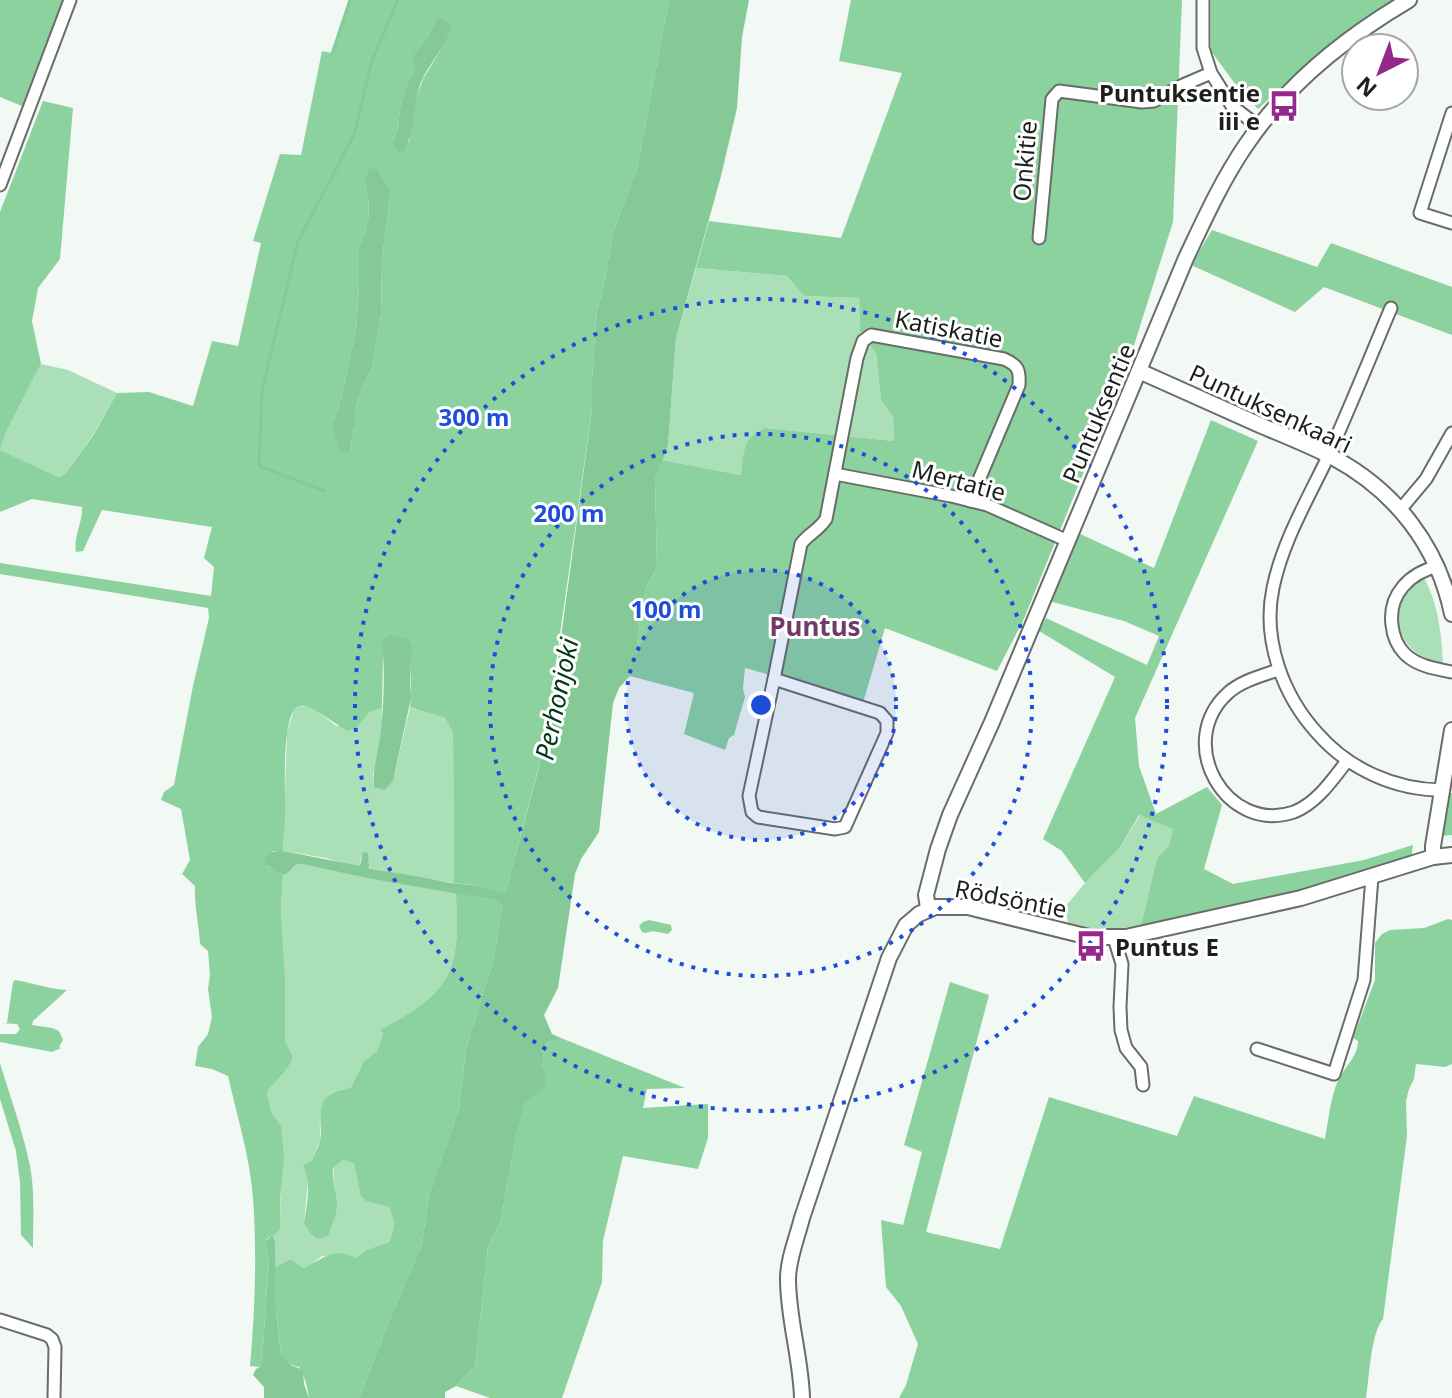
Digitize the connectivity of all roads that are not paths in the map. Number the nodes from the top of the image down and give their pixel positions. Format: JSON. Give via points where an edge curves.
{"nodes":[{"id":1,"x":70,"y":0,"type":"edge"},
{"id":2,"x":1203,"y":0,"type":"edge"},
{"id":3,"x":1409,"y":0,"type":"edge"},
{"id":4,"x":1211,"y":73,"type":"junction"},
{"id":5,"x":1452,"y":113,"type":"edge"},
{"id":6,"x":1259,"y":127,"type":"junction"},
{"id":7,"x":0,"y":185,"type":"edge"},
{"id":8,"x":1452,"y":223,"type":"edge"},
{"id":9,"x":1039,"y":238,"type":"dead end"},
{"id":10,"x":1391,"y":308,"type":"dead end"},
{"id":11,"x":1139,"y":371,"type":"junction"},
{"id":12,"x":1452,"y":433,"type":"edge"},
{"id":13,"x":1328,"y":455,"type":"junction"},
{"id":14,"x":835,"y":474,"type":"junction"},
{"id":15,"x":970,"y":501,"type":"junction"},
{"id":16,"x":1400,"y":510,"type":"junction"},
{"id":17,"x":1068,"y":541,"type":"junction"},
{"id":18,"x":1445,"y":564,"type":"edge"},
{"id":19,"x":1452,"y":614,"type":"edge"},
{"id":20,"x":1278,"y":670,"type":"junction"},
{"id":21,"x":1452,"y":672,"type":"edge"},
{"id":22,"x":774,"y":679,"type":"junction"},
{"id":23,"x":1452,"y":732,"type":"edge"},
{"id":24,"x":1347,"y":761,"type":"junction"},
{"id":25,"x":1442,"y":790,"type":"junction"},
{"id":26,"x":1452,"y":855,"type":"edge"},
{"id":27,"x":1433,"y":857,"type":"junction"},
{"id":28,"x":1372,"y":877,"type":"junction"},
{"id":29,"x":928,"y":908,"type":"junction"},
{"id":30,"x":1114,"y":938,"type":"junction"},
{"id":31,"x":1257,"y":1049,"type":"dead end"},
{"id":32,"x":1143,"y":1085,"type":"dead end"},
{"id":33,"x":0,"y":1320,"type":"edge"},
{"id":34,"x":54,"y":1398,"type":"edge"},
{"id":35,"x":802,"y":1398,"type":"edge"}],
"edges":[{"from":1,"to":7,"type":"street"},
{"from":2,"to":4,"type":"street","via":[[1203,48]]},
{"from":3,"to":6,"type":"street","name":"Puntuksentie","via":[[1352,36]]},
{"from":4,"to":6,"type":"street","via":[[1232,106]]},
{"from":4,"to":9,"type":"street","name":"Onkitie","via":[[1154,101],[1059,91],[1052,99]]},
{"from":5,"to":8,"type":"street","via":[[1420,213]]},
{"from":6,"to":11,"type":"street","name":"Puntuksentie","via":[[1215,197]]},
{"from":10,"to":13,"type":"street"},
{"from":11,"to":13,"type":"street","name":"Puntuksenkaari"},
{"from":11,"to":17,"type":"street","name":"Puntuksentie"},
{"from":12,"to":16,"type":"street","via":[[1426,479]]},
{"from":13,"to":16,"type":"street","name":"Puntuksenkaari","via":[[1365,478]]},
{"from":13,"to":20,"type":"street","via":[[1272,590]]},
{"from":14,"to":15,"type":"street","name":"Mertatie"},
{"from":14,"to":15,"type":"street","name":"Katiskatie","via":[[857,358],[871,335],[1004,359],[1016,364],[1019,385]]},
{"from":14,"to":22,"type":"street","via":[[826,519],[801,544]]},
{"from":15,"to":17,"type":"street","name":"Mertatie"},
{"from":16,"to":18,"type":"street","name":"Puntuksenkaari"},
{"from":17,"to":29,"type":"street","name":"Puntuksentie","via":[[950,815],[926,895]]},
{"from":18,"to":19,"type":"street","name":"Puntuksenkaari"},
{"from":18,"to":21,"type":"street","via":[[1416,574],[1391,611],[1394,635],[1405,654]]},
{"from":20,"to":24,"type":"street","via":[[1308,723]]},
{"from":20,"to":24,"type":"street","via":[[1231,690],[1209,721],[1204,750],[1215,781],[1242,807],[1283,814],[1318,795]]},
{"from":22,"to":22,"type":"street","via":[[749,796],[752,812],[845,827],[887,733],[887,721],[880,713]]},
{"from":23,"to":25,"type":"street"},
{"from":24,"to":25,"type":"street","via":[[1382,779]]},
{"from":25,"to":27,"type":"street"},
{"from":26,"to":27,"type":"street","name":"Rödsöntie"},
{"from":27,"to":28,"type":"street","name":"Rödsöntie"},
{"from":28,"to":30,"type":"street","name":"Rödsöntie","via":[[1301,898]]},
{"from":28,"to":31,"type":"street","via":[[1364,980],[1334,1074]]},
{"from":29,"to":30,"type":"street","name":"Rödsöntie","via":[[968,907],[1089,937]]},
{"from":29,"to":35,"type":"street","name":"Rödsöntie","via":[[906,925],[889,958],[791,1260],[789,1297]]},
{"from":30,"to":32,"type":"street","via":[[1122,964],[1121,1030],[1126,1048],[1141,1067]]},
{"from":33,"to":34,"type":"street","via":[[52,1339]]}]}
